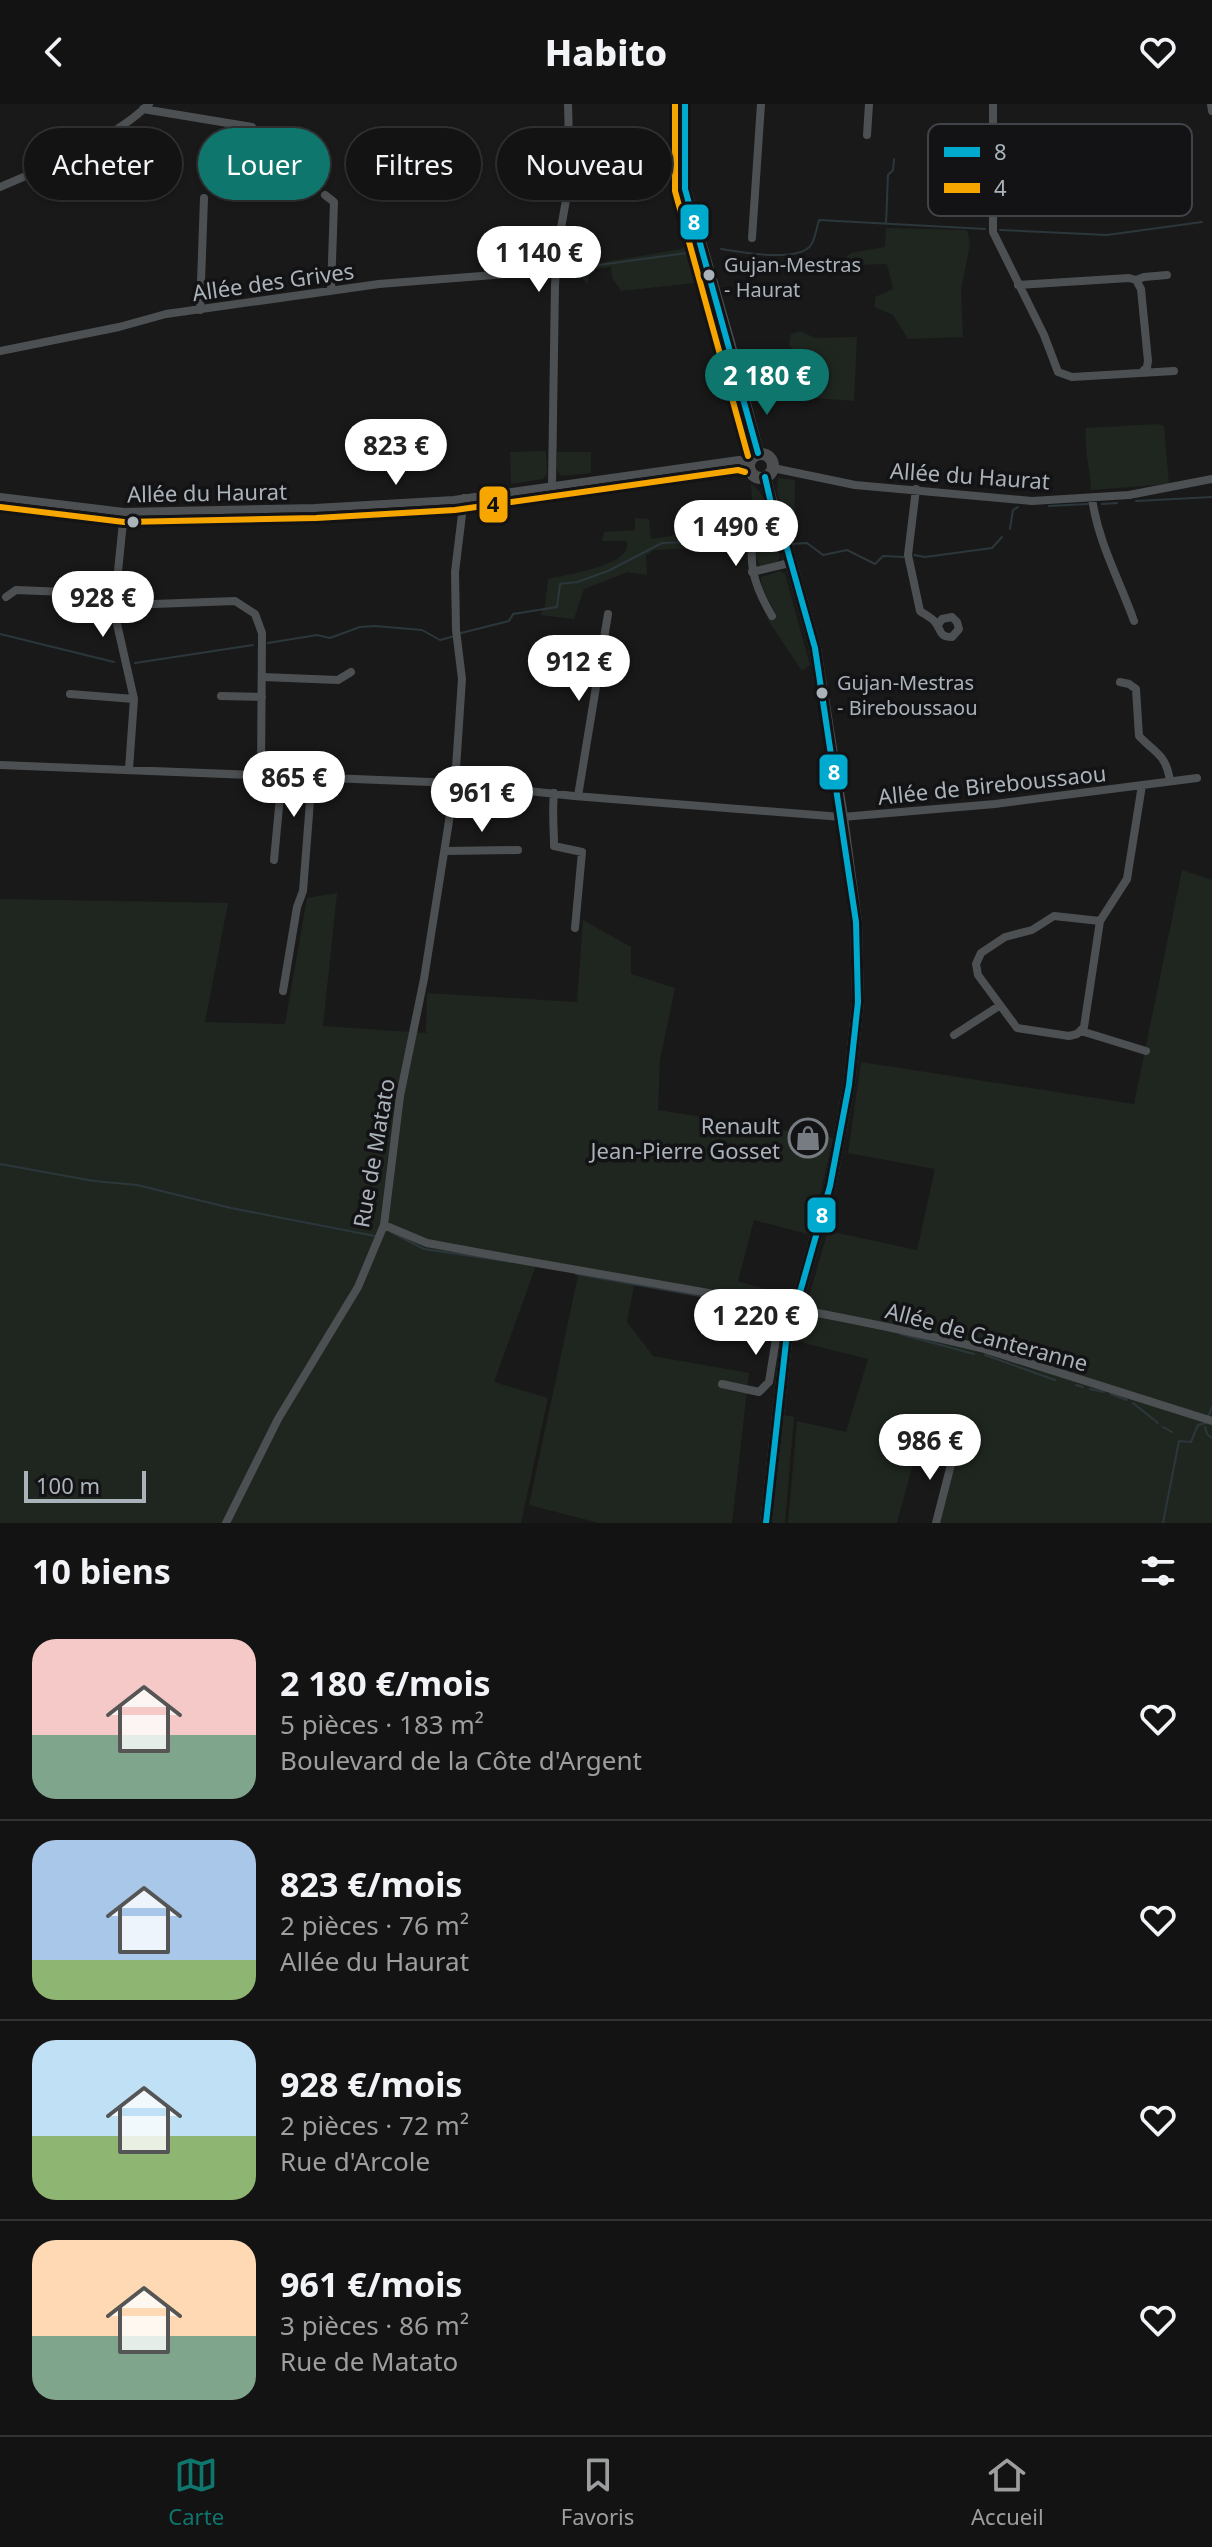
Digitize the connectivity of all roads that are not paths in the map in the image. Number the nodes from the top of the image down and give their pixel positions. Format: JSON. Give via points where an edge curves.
{"nodes":[{"id":1,"x":568,"y":104,"type":"edge"},
{"id":2,"x":685,"y":104,"type":"edge"},
{"id":3,"x":761,"y":104,"type":"edge"},
{"id":4,"x":869,"y":104,"type":"edge"},
{"id":5,"x":1211,"y":104,"type":"edge"},
{"id":6,"x":146,"y":107,"type":"edge"},
{"id":7,"x":1212,"y":111,"type":"edge"},
{"id":8,"x":252,"y":127,"type":"dead end"},
{"id":9,"x":867,"y":135,"type":"dead end"},
{"id":10,"x":0,"y":187,"type":"edge"},
{"id":11,"x":330,"y":199,"type":"edge"},
{"id":12,"x":204,"y":200,"type":"edge"},
{"id":13,"x":993,"y":216,"type":"edge"},
{"id":14,"x":752,"y":238,"type":"dead end"},
{"id":15,"x":556,"y":270,"type":"junction"},
{"id":16,"x":1167,"y":275,"type":"dead end"},
{"id":17,"x":1136,"y":280,"type":"junction"},
{"id":18,"x":1018,"y":285,"type":"junction"},
{"id":19,"x":331,"y":291,"type":"junction"},
{"id":20,"x":200,"y":310,"type":"junction"},
{"id":21,"x":0,"y":351,"type":"edge"},
{"id":22,"x":1174,"y":371,"type":"dead end"},
{"id":23,"x":1142,"y":372,"type":"junction"},
{"id":24,"x":753,"y":458,"type":"junction"},
{"id":25,"x":769,"y":473,"type":"junction"},
{"id":26,"x":1212,"y":479,"type":"edge"},
{"id":27,"x":552,"y":485,"type":"junction"},
{"id":28,"x":916,"y":489,"type":"junction"},
{"id":29,"x":0,"y":497,"type":"edge"},
{"id":30,"x":464,"y":498,"type":"junction"},
{"id":31,"x":1092,"y":498,"type":"junction"},
{"id":32,"x":754,"y":508,"type":"dead end"},
{"id":33,"x":124,"y":512,"type":"junction"},
{"id":34,"x":788,"y":563,"type":"junction"},
{"id":35,"x":752,"y":572,"type":"junction"},
{"id":36,"x":116,"y":591,"type":"junction"},
{"id":37,"x":6,"y":597,"type":"dead end"},
{"id":38,"x":103,"y":599,"type":"junction"},
{"id":39,"x":127,"y":605,"type":"junction"},
{"id":40,"x":608,"y":614,"type":"dead end"},
{"id":41,"x":115,"y":615,"type":"junction"},
{"id":42,"x":772,"y":616,"type":"dead end"},
{"id":43,"x":1134,"y":621,"type":"dead end"},
{"id":44,"x":938,"y":625,"type":"dead end"},
{"id":45,"x":351,"y":672,"type":"dead end"},
{"id":46,"x":262,"y":677,"type":"junction"},
{"id":47,"x":1120,"y":682,"type":"dead end"},
{"id":48,"x":70,"y":694,"type":"dead end"},
{"id":49,"x":221,"y":696,"type":"dead end"},
{"id":50,"x":262,"y":697,"type":"junction"},
{"id":51,"x":134,"y":699,"type":"junction"},
{"id":52,"x":0,"y":765,"type":"edge"},
{"id":53,"x":129,"y":769,"type":"junction"},
{"id":54,"x":261,"y":774,"type":"junction"},
{"id":55,"x":282,"y":775,"type":"junction"},
{"id":56,"x":312,"y":776,"type":"junction"},
{"id":57,"x":1197,"y":778,"type":"dead end"},
{"id":58,"x":1170,"y":781,"type":"junction"},
{"id":59,"x":455,"y":783,"type":"junction"},
{"id":60,"x":1142,"y":785,"type":"junction"},
{"id":61,"x":554,"y":793,"type":"junction"},
{"id":62,"x":578,"y":796,"type":"junction"},
{"id":63,"x":842,"y":817,"type":"junction"},
{"id":64,"x":518,"y":850,"type":"dead end"},
{"id":65,"x":446,"y":851,"type":"junction"},
{"id":66,"x":274,"y":860,"type":"dead end"},
{"id":67,"x":1100,"y":921,"type":"junction"},
{"id":68,"x":575,"y":928,"type":"dead end"},
{"id":69,"x":283,"y":991,"type":"dead end"},
{"id":70,"x":999,"y":1006,"type":"junction"},
{"id":71,"x":1081,"y":1031,"type":"junction"},
{"id":72,"x":954,"y":1035,"type":"dead end"},
{"id":73,"x":1146,"y":1051,"type":"dead end"},
{"id":74,"x":384,"y":1225,"type":"junction"},
{"id":75,"x":795,"y":1309,"type":"junction"},
{"id":76,"x":780,"y":1314,"type":"dead end"},
{"id":77,"x":775,"y":1382,"type":"junction"},
{"id":78,"x":722,"y":1384,"type":"dead end"},
{"id":79,"x":1209,"y":1419,"type":"edge"},
{"id":80,"x":955,"y":1449,"type":"dead end"},
{"id":81,"x":226,"y":1523,"type":"edge"},
{"id":82,"x":766,"y":1523,"type":"edge"},
{"id":83,"x":936,"y":1523,"type":"edge"}],
"edges":[{"from":1,"to":15,"type":"street","via":[[570,178]]},
{"from":2,"to":24,"type":"main road","via":[[685,189],[730,346]]},
{"from":3,"to":14,"type":"street"},
{"from":4,"to":9,"type":"street"},
{"from":5,"to":7,"type":"street"},
{"from":6,"to":8,"type":"street"},
{"from":6,"to":10,"type":"street","via":[[77,151]]},
{"from":11,"to":19,"type":"street"},
{"from":12,"to":20,"type":"street"},
{"from":13,"to":18,"type":"street","via":[[993,232]]},
{"from":15,"to":19,"type":"street","name":"Allée des Grives"},
{"from":15,"to":27,"type":"street"},
{"from":16,"to":17,"type":"street"},
{"from":17,"to":18,"type":"street"},
{"from":17,"to":23,"type":"street","via":[[1148,361]]},
{"from":18,"to":23,"type":"street","via":[[1058,372],[1072,377]]},
{"from":19,"to":20,"type":"street","name":"Allée des Grives"},
{"from":20,"to":21,"type":"street","name":"Allée des Grives"},
{"from":22,"to":23,"type":"street"},
{"from":24,"to":25,"type":"main road","via":[[769,457]]},
{"from":24,"to":25,"type":"main road","via":[[751,474],[758,478]]},
{"from":24,"to":27,"type":"street","name":"Allée du Haurat"},
{"from":25,"to":28,"type":"street","name":"Allée du Haurat"},
{"from":25,"to":34,"type":"main road"},
{"from":26,"to":31,"type":"street","name":"Allée du Haurat"},
{"from":27,"to":30,"type":"street","name":"Allée du Haurat"},
{"from":28,"to":31,"type":"street","name":"Allée du Haurat","via":[[1032,501]]},
{"from":28,"to":44,"type":"street","via":[[908,555],[920,611]]},
{"from":29,"to":33,"type":"street","name":"Allée du Haurat"},
{"from":30,"to":33,"type":"street","name":"Allée du Haurat"},
{"from":30,"to":59,"type":"street","name":"Rue de Matato","via":[[455,572],[462,679]]},
{"from":31,"to":43,"type":"street","via":[[1105,553]]},
{"from":32,"to":35,"type":"street"},
{"from":33,"to":36,"type":"street"},
{"from":34,"to":35,"type":"street"},
{"from":34,"to":63,"type":"main road","via":[[818,677]]},
{"from":35,"to":42,"type":"street"},
{"from":36,"to":38,"type":"street"},
{"from":36,"to":39,"type":"street"},
{"from":37,"to":38,"type":"street","via":[[16,590],[90,593]]},
{"from":38,"to":41,"type":"street","via":[[105,611]]},
{"from":39,"to":41,"type":"street"},
{"from":39,"to":46,"type":"street","via":[[235,601],[255,614],[262,633]]},
{"from":40,"to":62,"type":"street"},
{"from":41,"to":51,"type":"street"},
{"from":45,"to":46,"type":"street","via":[[338,680]]},
{"from":46,"to":50,"type":"street"},
{"from":47,"to":58,"type":"street","via":[[1136,689],[1139,736],[1163,758]]},
{"from":48,"to":51,"type":"street"},
{"from":49,"to":50,"type":"street"},
{"from":50,"to":54,"type":"street"},
{"from":51,"to":53,"type":"street"},
{"from":52,"to":53,"type":"street","name":"Allée de Bireboussaou"},
{"from":53,"to":54,"type":"street","name":"Allée de Bireboussaou"},
{"from":54,"to":55,"type":"street","name":"Allée de Bireboussaou"},
{"from":55,"to":56,"type":"street","name":"Allée de Bireboussaou"},
{"from":55,"to":66,"type":"street"},
{"from":56,"to":59,"type":"street","name":"Allée de Bireboussaou"},
{"from":56,"to":69,"type":"street","via":[[303,891]]},
{"from":57,"to":58,"type":"street","name":"Allée de Bireboussaou"},
{"from":58,"to":60,"type":"street","name":"Allée de Bireboussaou"},
{"from":59,"to":61,"type":"street","name":"Allée de Bireboussaou"},
{"from":59,"to":65,"type":"street","name":"Rue de Matato"},
{"from":60,"to":63,"type":"street","name":"Allée de Bireboussaou"},
{"from":60,"to":67,"type":"street","via":[[1127,879]]},
{"from":61,"to":62,"type":"street","name":"Allée de Bireboussaou"},
{"from":61,"to":68,"type":"street","via":[[554,846],[582,852]]},
{"from":62,"to":63,"type":"street","name":"Allée de Bireboussaou"},
{"from":63,"to":75,"type":"main road","via":[[856,922],[857,1022],[830,1186]]},
{"from":64,"to":65,"type":"street"},
{"from":65,"to":74,"type":"street","name":"Rue de Matato","via":[[400,1096]]},
{"from":67,"to":70,"type":"street","via":[[1054,916],[981,953],[976,970]]},
{"from":67,"to":71,"type":"street"},
{"from":70,"to":71,"type":"street","via":[[1025,1031],[1069,1036]]},
{"from":70,"to":72,"type":"street"},
{"from":71,"to":73,"type":"street"},
{"from":74,"to":75,"type":"street","name":"Allée de Canteranne","via":[[427,1243]]},
{"from":74,"to":81,"type":"street","name":"Rue de Matato","via":[[358,1287],[278,1419]]},
{"from":75,"to":77,"type":"main road"},
{"from":75,"to":79,"type":"street","name":"Allée de Canteranne","via":[[981,1348]]},
{"from":76,"to":77,"type":"street"},
{"from":77,"to":78,"type":"street","via":[[759,1392]]},
{"from":77,"to":82,"type":"main road"},
{"from":80,"to":83,"type":"street"}]}
